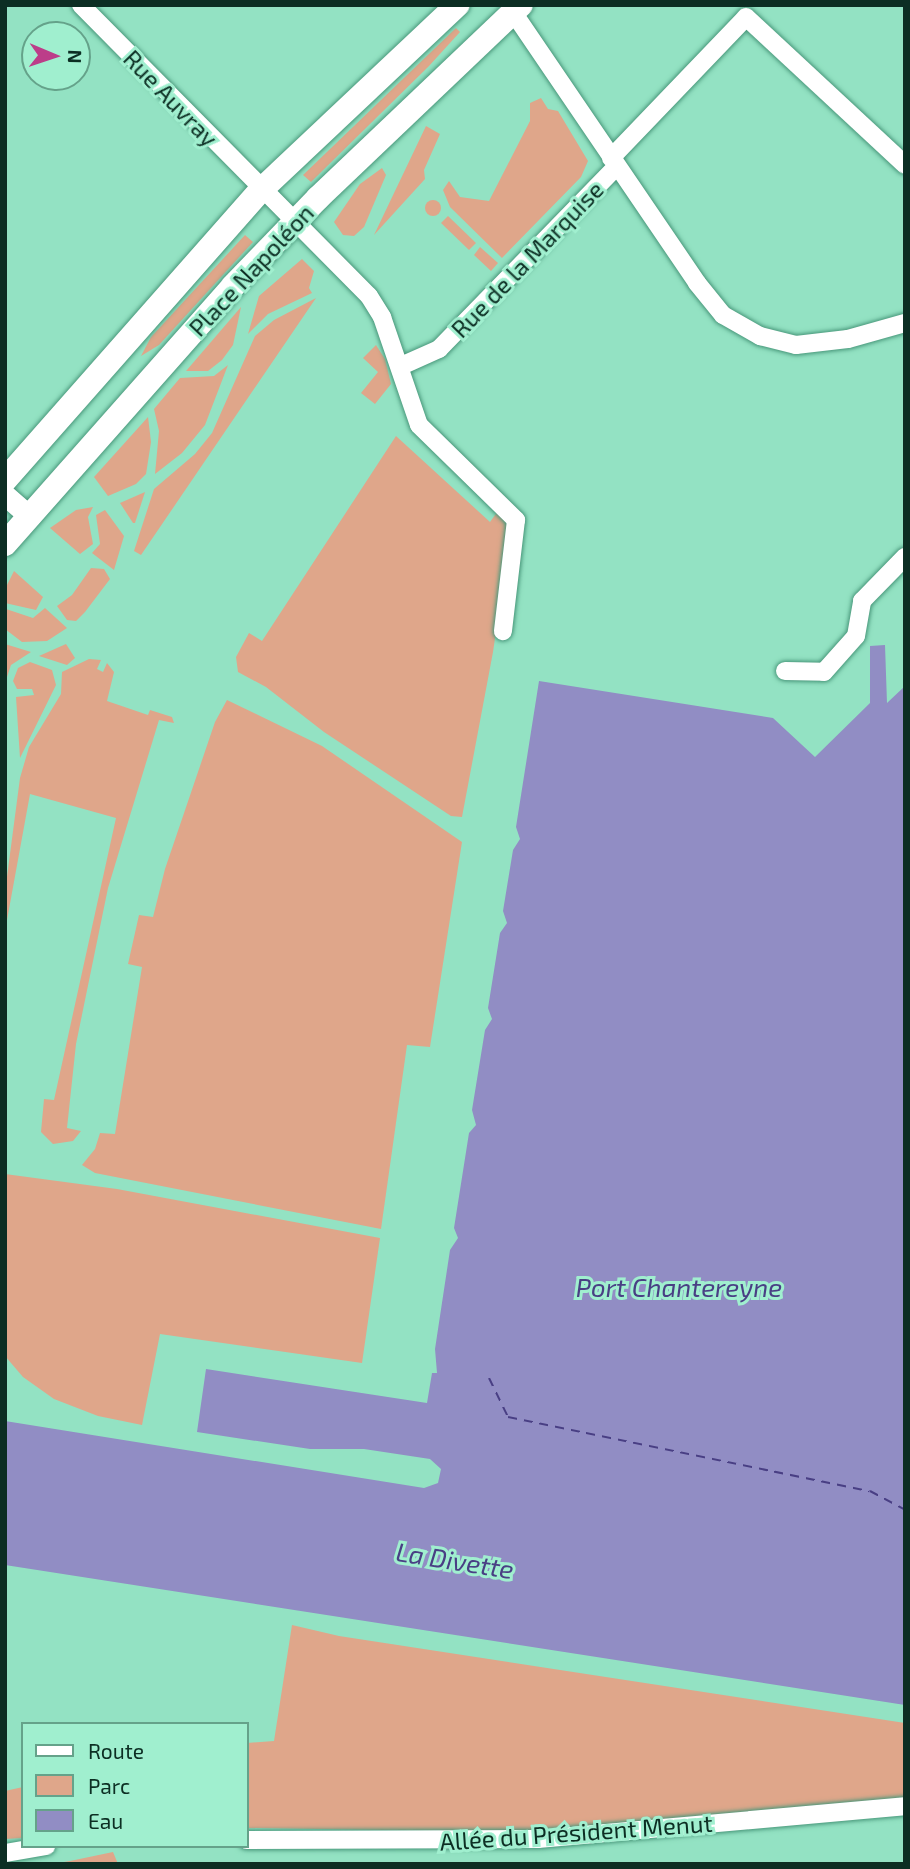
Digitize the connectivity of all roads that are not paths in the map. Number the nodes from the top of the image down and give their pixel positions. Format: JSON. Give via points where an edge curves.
{"nodes":[{"id":1,"x":81,"y":5,"type":"edge"},
{"id":2,"x":457,"y":5,"type":"edge"},
{"id":3,"x":514,"y":8,"type":"edge"},
{"id":4,"x":614,"y":162,"type":"junction"},
{"id":5,"x":905,"y":165,"type":"edge"},
{"id":6,"x":261,"y":190,"type":"junction"},
{"id":7,"x":295,"y":224,"type":"junction"},
{"id":8,"x":905,"y":323,"type":"edge"},
{"id":9,"x":401,"y":366,"type":"junction"},
{"id":10,"x":5,"y":480,"type":"edge"},
{"id":11,"x":5,"y":495,"type":"edge"},
{"id":12,"x":30,"y":517,"type":"junction"},
{"id":13,"x":5,"y":544,"type":"edge"},
{"id":14,"x":905,"y":557,"type":"edge"},
{"id":15,"x":503,"y":631,"type":"dead end"},
{"id":16,"x":785,"y":671,"type":"dead end"},
{"id":17,"x":905,"y":1806,"type":"edge"},
{"id":18,"x":248,"y":1840,"type":"edge"},
{"id":19,"x":34,"y":1848,"type":"edge"},
{"id":20,"x":5,"y":1853,"type":"edge"}],
"edges":[{"from":1,"to":6,"type":"street","name":"Rue Auvray"},
{"from":2,"to":6,"type":"main road","name":"Place Napoléon"},
{"from":3,"to":4,"type":"street"},
{"from":3,"to":7,"type":"main road","name":"Place Napoléon"},
{"from":4,"to":5,"type":"street","via":[[746,17]]},
{"from":4,"to":8,"type":"street","name":"Rue de la Marquise","via":[[709,300],[742,327],[775,341],[806,345]]},
{"from":4,"to":9,"type":"street","name":"Rue de la Marquise","via":[[439,349]]},
{"from":6,"to":7,"type":"street","name":"Rue Auvray"},
{"from":6,"to":10,"type":"main road","name":"Place Napoléon"},
{"from":7,"to":9,"type":"street","name":"Rue Auvray","via":[[369,296]]},
{"from":7,"to":12,"type":"main road","name":"Place Napoléon","via":[[233,286]]},
{"from":9,"to":15,"type":"street","name":"Rue Auvray","via":[[419,425],[516,520]]},
{"from":11,"to":12,"type":"street"},
{"from":12,"to":13,"type":"main road","name":"Place Napoléon"},
{"from":14,"to":16,"type":"street","via":[[862,601],[856,636],[824,672]]},
{"from":17,"to":18,"type":"street","name":"Allée du Président Menut","via":[[538,1839]]},
{"from":19,"to":20,"type":"street"}]}
